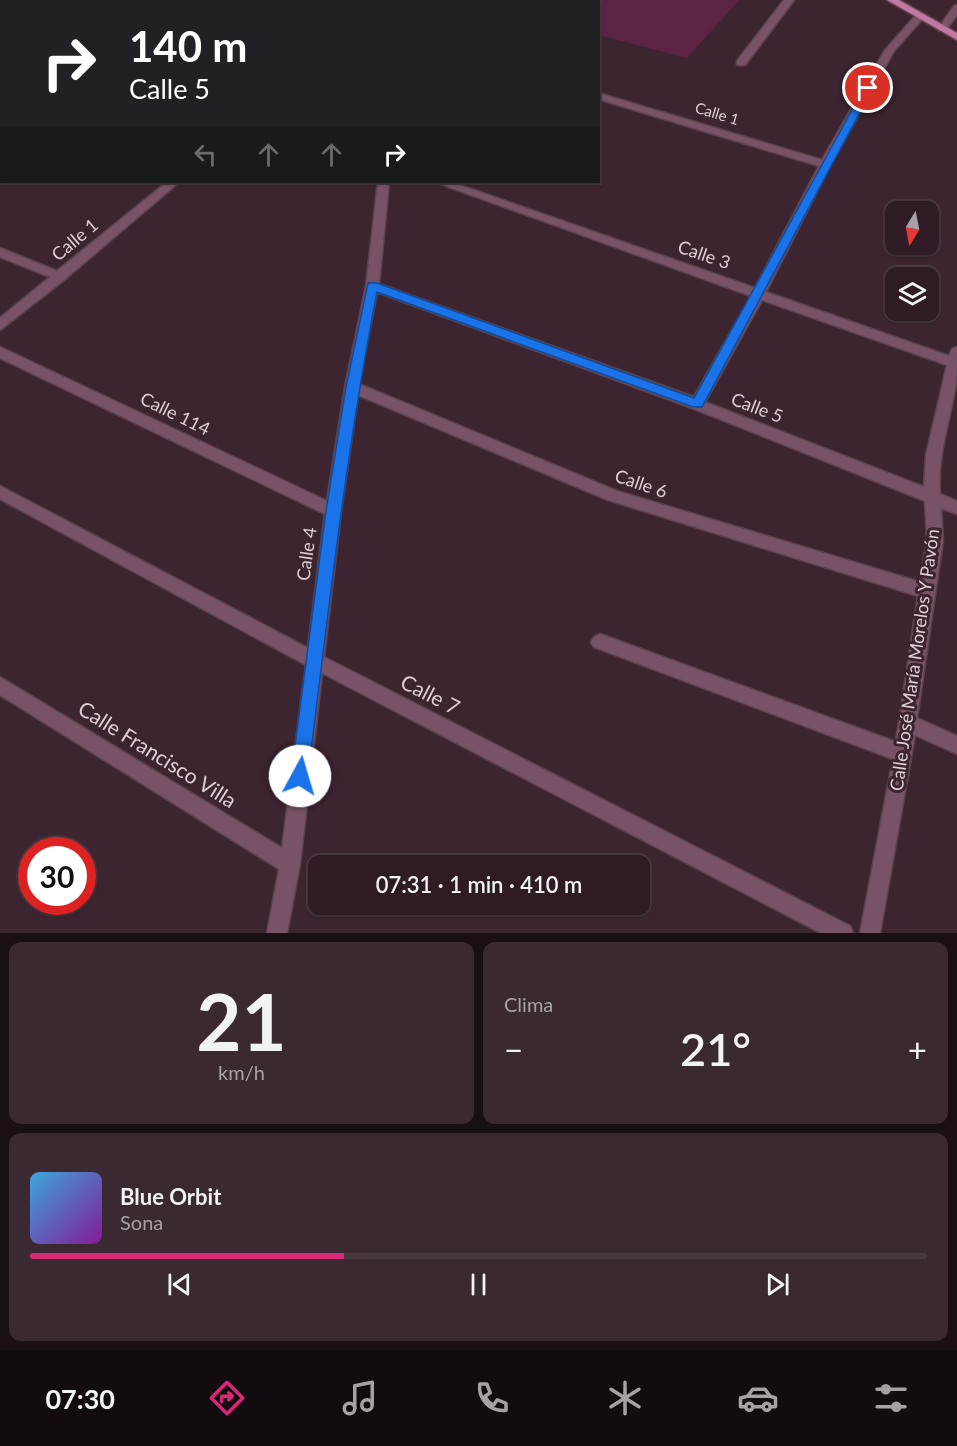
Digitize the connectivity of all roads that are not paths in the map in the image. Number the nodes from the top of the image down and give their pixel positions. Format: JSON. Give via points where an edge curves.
{"nodes":[{"id":1,"x":789,"y":0,"type":"edge"},
{"id":2,"x":892,"y":0,"type":"edge"},
{"id":3,"x":957,"y":8,"type":"edge"},
{"id":4,"x":920,"y":16,"type":"junction"},
{"id":5,"x":942,"y":29,"type":"junction"},
{"id":6,"x":957,"y":37,"type":"edge"},
{"id":7,"x":741,"y":63,"type":"dead end"},
{"id":8,"x":600,"y":97,"type":"edge"},
{"id":9,"x":825,"y":164,"type":"junction"},
{"id":10,"x":172,"y":183,"type":"edge"},
{"id":11,"x":384,"y":183,"type":"edge"},
{"id":12,"x":444,"y":183,"type":"edge"},
{"id":13,"x":0,"y":252,"type":"edge"},
{"id":14,"x":60,"y":277,"type":"junction"},
{"id":15,"x":372,"y":286,"type":"junction"},
{"id":16,"x":759,"y":293,"type":"junction"},
{"id":17,"x":0,"y":325,"type":"edge"},
{"id":18,"x":0,"y":352,"type":"edge"},
{"id":19,"x":956,"y":357,"type":"edge"},
{"id":20,"x":352,"y":387,"type":"junction"},
{"id":21,"x":697,"y":404,"type":"junction"},
{"id":22,"x":0,"y":492,"type":"edge"},
{"id":23,"x":933,"y":498,"type":"junction"},
{"id":24,"x":957,"y":508,"type":"edge"},
{"id":25,"x":333,"y":511,"type":"junction"},
{"id":26,"x":926,"y":591,"type":"junction"},
{"id":27,"x":600,"y":642,"type":"dead end"},
{"id":28,"x":313,"y":660,"type":"junction"},
{"id":29,"x":0,"y":685,"type":"edge"},
{"id":30,"x":908,"y":723,"type":"junction"},
{"id":31,"x":957,"y":745,"type":"edge"},
{"id":32,"x":903,"y":754,"type":"junction"},
{"id":33,"x":290,"y":864,"type":"junction"},
{"id":34,"x":277,"y":933,"type":"edge"},
{"id":35,"x":843,"y":933,"type":"edge"},
{"id":36,"x":870,"y":933,"type":"edge"}],
"edges":[{"from":1,"to":7,"type":"street"},
{"from":2,"to":4,"type":"main road"},
{"from":3,"to":5,"type":"street"},
{"from":4,"to":5,"type":"main road"},
{"from":4,"to":9,"type":"street","via":[[890,50]]},
{"from":5,"to":6,"type":"main road"},
{"from":8,"to":9,"type":"street","name":"Calle 1"},
{"from":9,"to":16,"type":"street"},
{"from":10,"to":14,"type":"street","name":"Calle 1"},
{"from":11,"to":15,"type":"street","name":"Calle 4"},
{"from":12,"to":16,"type":"street","name":"Calle 3"},
{"from":13,"to":14,"type":"street"},
{"from":14,"to":17,"type":"street","name":"Calle 1"},
{"from":15,"to":20,"type":"street","name":"Calle 4"},
{"from":15,"to":21,"type":"street","name":"Calle 5"},
{"from":16,"to":19,"type":"street","name":"Calle 3"},
{"from":16,"to":21,"type":"street"},
{"from":18,"to":25,"type":"street","name":"Calle 114"},
{"from":19,"to":23,"type":"street","name":"Calle José María Morelos Y Pavón","via":[[933,455]]},
{"from":20,"to":25,"type":"street","name":"Calle 4"},
{"from":20,"to":26,"type":"street","name":"Calle 6","via":[[613,496]]},
{"from":21,"to":23,"type":"street","name":"Calle 5"},
{"from":22,"to":28,"type":"street","name":"Calle 7"},
{"from":23,"to":24,"type":"street","name":"Calle 5"},
{"from":23,"to":26,"type":"street","name":"Calle José María Morelos Y Pavón","via":[[935,540]]},
{"from":25,"to":28,"type":"street","name":"Calle 4"},
{"from":26,"to":30,"type":"street","name":"Calle José María Morelos Y Pavón"},
{"from":27,"to":32,"type":"street"},
{"from":28,"to":33,"type":"street","name":"Calle 4"},
{"from":28,"to":35,"type":"street","name":"Calle 7"},
{"from":29,"to":33,"type":"street","name":"Calle Francisco Villa"},
{"from":30,"to":31,"type":"street"},
{"from":30,"to":32,"type":"street","name":"Calle José María Morelos Y Pavón"},
{"from":32,"to":36,"type":"street","name":"Calle José María Morelos Y Pavón"},
{"from":33,"to":34,"type":"street","name":"Calle 4"}]}
